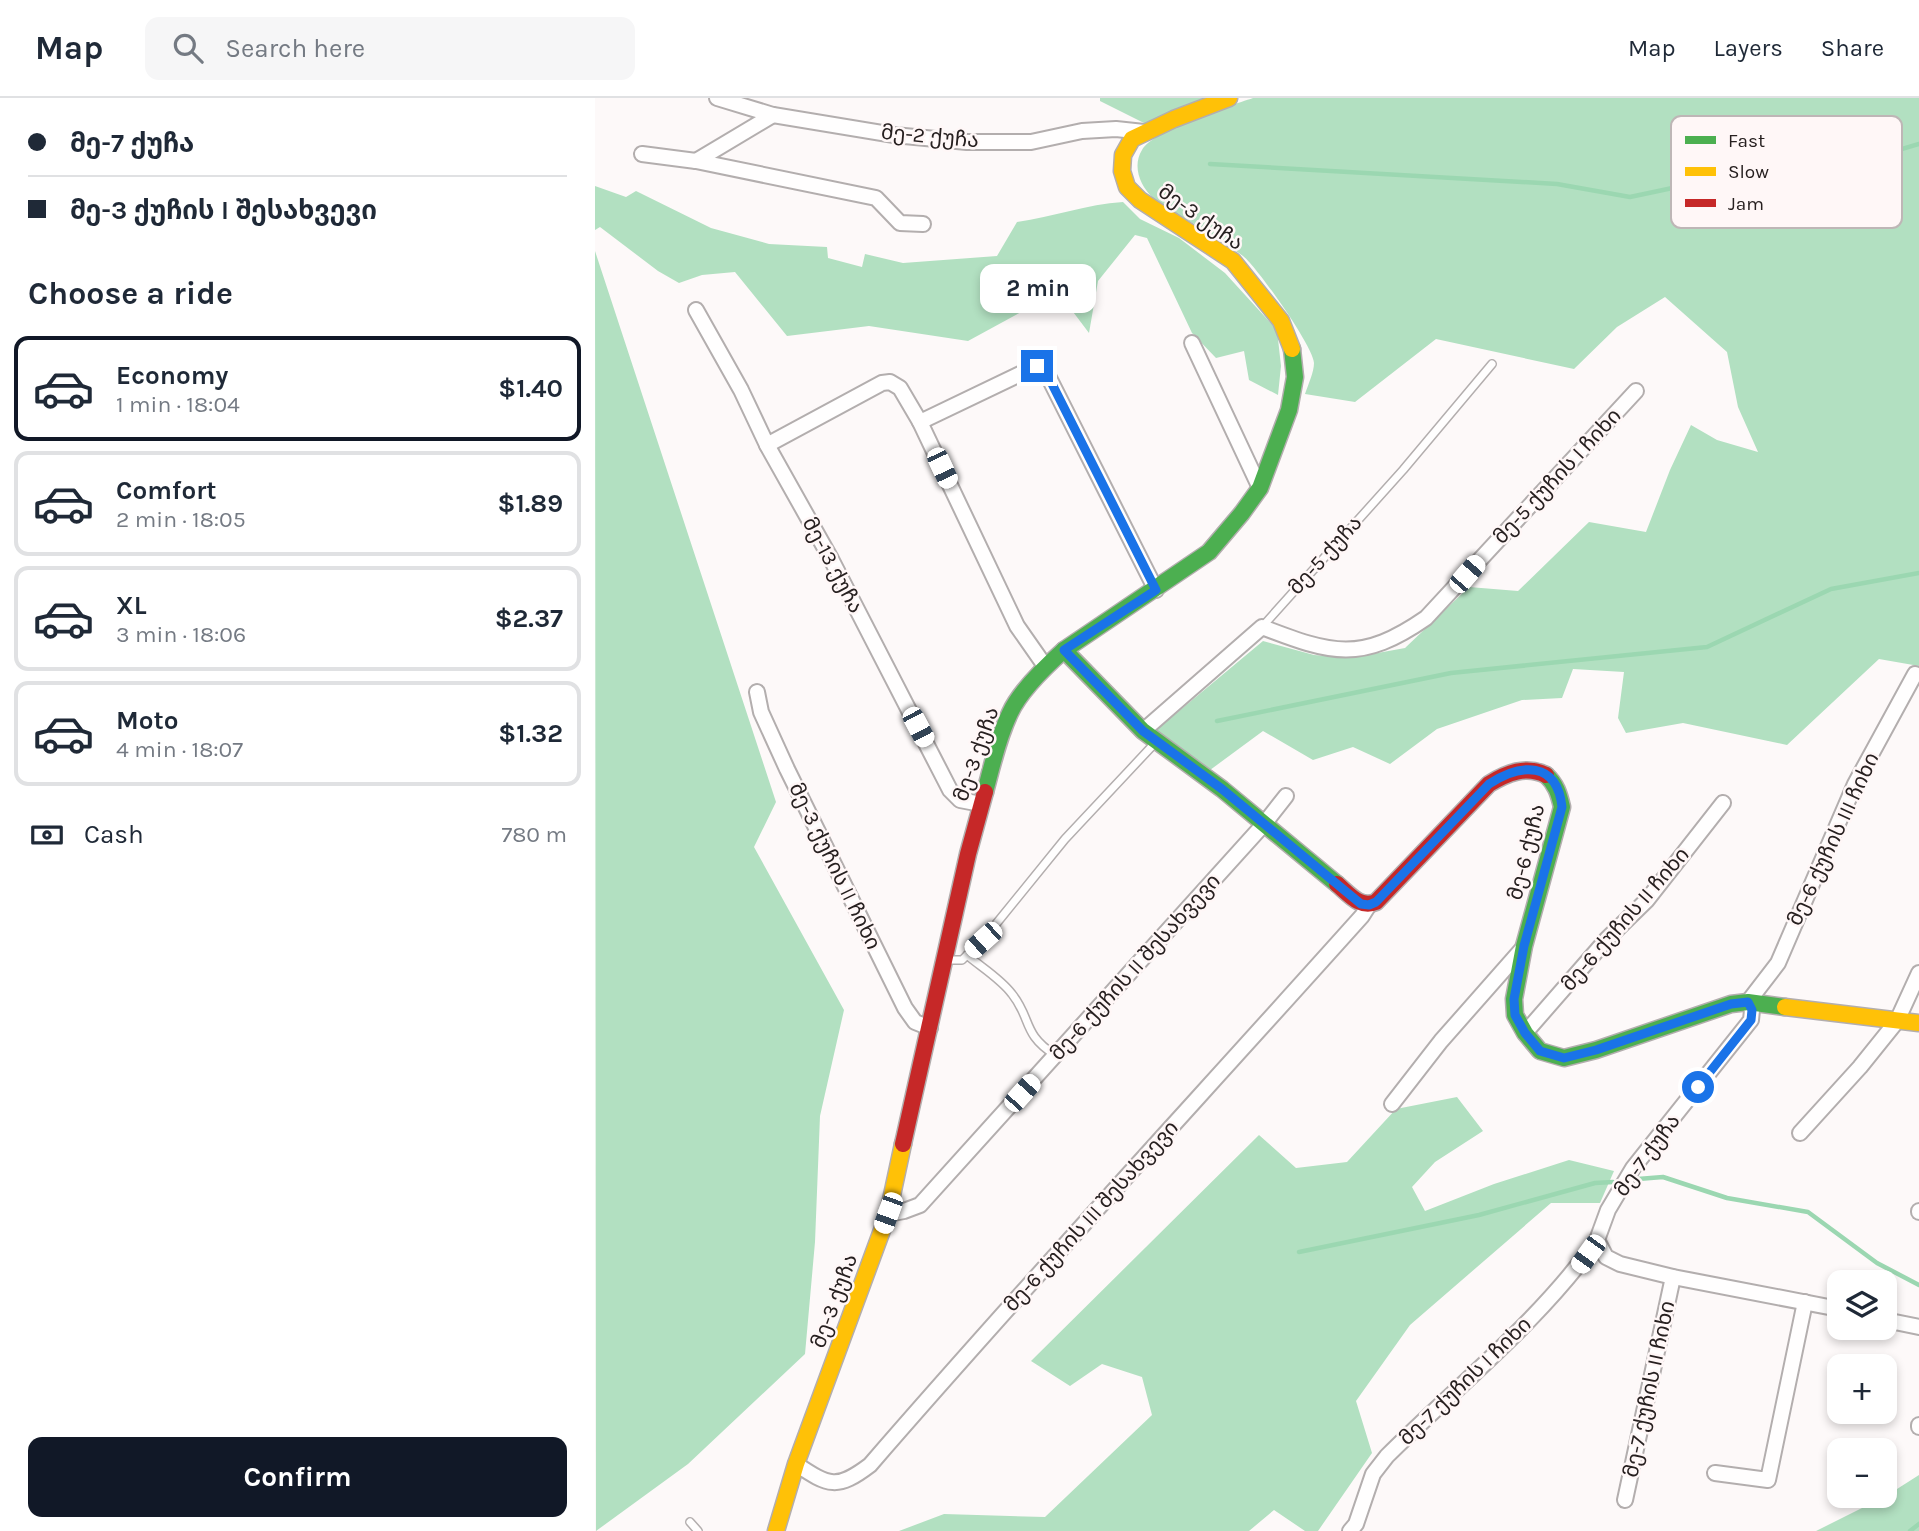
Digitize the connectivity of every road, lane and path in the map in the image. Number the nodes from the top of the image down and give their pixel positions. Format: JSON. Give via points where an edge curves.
{"nodes":[{"id":1,"x":717,"y":98,"type":"edge"},
{"id":2,"x":1229,"y":98,"type":"edge"},
{"id":3,"x":773,"y":115,"type":"junction"},
{"id":4,"x":1145,"y":132,"type":"junction"},
{"id":5,"x":642,"y":154,"type":"dead end"},
{"id":6,"x":696,"y":161,"type":"junction"},
{"id":7,"x":923,"y":224,"type":"dead end"},
{"id":8,"x":696,"y":310,"type":"dead end"},
{"id":9,"x":1192,"y":343,"type":"dead end"},
{"id":10,"x":1492,"y":364,"type":"dead end"},
{"id":11,"x":1636,"y":391,"type":"dead end"},
{"id":12,"x":920,"y":422,"type":"junction"},
{"id":13,"x":767,"y":446,"type":"junction"},
{"id":14,"x":1260,"y":488,"type":"junction"},
{"id":15,"x":1156,"y":590,"type":"junction"},
{"id":16,"x":1262,"y":627,"type":"junction"},
{"id":17,"x":1064,"y":650,"type":"junction"},
{"id":18,"x":1045,"y":666,"type":"junction"},
{"id":19,"x":1916,"y":674,"type":"dead end"},
{"id":20,"x":757,"y":692,"type":"dead end"},
{"id":21,"x":1143,"y":731,"type":"junction"},
{"id":22,"x":1156,"y":742,"type":"junction"},
{"id":23,"x":1286,"y":796,"type":"dead end"},
{"id":24,"x":1723,"y":803,"type":"dead end"},
{"id":25,"x":981,"y":804,"type":"junction"},
{"id":26,"x":1264,"y":824,"type":"junction"},
{"id":27,"x":1369,"y":905,"type":"junction"},
{"id":28,"x":1524,"y":946,"type":"junction"},
{"id":29,"x":967,"y":954,"type":"junction"},
{"id":30,"x":943,"y":961,"type":"junction"},
{"id":31,"x":1919,"y":973,"type":"edge"},
{"id":32,"x":1748,"y":1002,"type":"junction"},
{"id":33,"x":1898,"y":1021,"type":"junction"},
{"id":34,"x":1919,"y":1023,"type":"edge"},
{"id":35,"x":930,"y":1028,"type":"junction"},
{"id":36,"x":1525,"y":1033,"type":"junction"},
{"id":37,"x":1056,"y":1055,"type":"junction"},
{"id":38,"x":1392,"y":1104,"type":"dead end"},
{"id":39,"x":1800,"y":1133,"type":"dead end"},
{"id":40,"x":888,"y":1213,"type":"junction"},
{"id":41,"x":1597,"y":1241,"type":"junction"},
{"id":42,"x":1672,"y":1277,"type":"junction"},
{"id":43,"x":1805,"y":1302,"type":"junction"},
{"id":44,"x":1827,"y":1307,"type":"edge"},
{"id":45,"x":1897,"y":1322,"type":"edge"},
{"id":46,"x":1919,"y":1327,"type":"edge"},
{"id":47,"x":796,"y":1464,"type":"junction"},
{"id":48,"x":1714,"y":1473,"type":"dead end"},
{"id":49,"x":1625,"y":1500,"type":"dead end"},
{"id":50,"x":690,"y":1522,"type":"dead end"},
{"id":51,"x":698,"y":1531,"type":"edge"},
{"id":52,"x":776,"y":1531,"type":"edge"},
{"id":53,"x":1350,"y":1531,"type":"edge"}],
"edges":[{"from":1,"to":3,"type":"street","name":"მე-2 ქუჩა"},
{"from":2,"to":4,"type":"street","name":"მე-3 ქუჩა"},
{"from":3,"to":4,"type":"street","name":"მე-2 ქუჩა","via":[[967,142],[1031,142],[1116,129]]},
{"from":3,"to":6,"type":"street"},
{"from":4,"to":14,"type":"street","name":"მე-3 ქუჩა","via":[[1132,139],[1123,155],[1126,187],[1233,261],[1281,321],[1293,349],[1295,377],[1289,410]]},
{"from":5,"to":6,"type":"street"},
{"from":6,"to":7,"type":"street","via":[[876,198],[900,223]]},
{"from":8,"to":13,"type":"street","name":"მე-13 ქუჩა"},
{"from":9,"to":14,"type":"street"},
{"from":10,"to":16,"type":"lane","name":"მე-5 ქუჩა"},
{"from":11,"to":16,"type":"street","name":"მე-5 ქუჩის I ჩიხი","via":[[1426,618],[1399,637],[1341,651],[1310,646]]},
{"from":12,"to":13,"type":"street","via":[[900,388],[882,383]]},
{"from":12,"to":15,"type":"street","via":[[1037,366],[1045,370]]},
{"from":12,"to":18,"type":"street","via":[[1017,626]]},
{"from":13,"to":25,"type":"street","name":"მე-13 ქუჩა","via":[[950,790],[960,800]]},
{"from":14,"to":15,"type":"street","name":"მე-3 ქუჩა","via":[[1209,552]]},
{"from":15,"to":17,"type":"street","name":"მე-3 ქუჩა"},
{"from":16,"to":21,"type":"street","name":"მე-5 ქუჩა"},
{"from":17,"to":18,"type":"street","name":"მე-3 ქუჩა"},
{"from":17,"to":21,"type":"street"},
{"from":18,"to":25,"type":"street","name":"მე-3 ქუჩა","via":[[1011,709]]},
{"from":19,"to":32,"type":"street","name":"მე-6 ქუჩის III ჩიხი","via":[[1855,784],[1778,963]]},
{"from":20,"to":35,"type":"street","name":"მე-3 ქუჩის II ჩიხი","via":[[761,712],[787,769],[905,1008],[915,1022]]},
{"from":21,"to":22,"type":"street"},
{"from":22,"to":26,"type":"street"},
{"from":22,"to":29,"type":"lane"},
{"from":23,"to":26,"type":"street","name":"მე-6 ქუჩის II შესახვევი"},
{"from":24,"to":36,"type":"street","name":"მე-6 ქუჩის II ჩიხი","via":[[1647,900]]},
{"from":25,"to":30,"type":"street","name":"მე-3 ქუჩა"},
{"from":26,"to":27,"type":"street","via":[[1361,904]]},
{"from":26,"to":37,"type":"street","name":"მე-6 ქუჩის II შესახვევი"},
{"from":27,"to":28,"type":"street","name":"მე-6 ქუჩა","via":[[1489,784],[1514,771],[1540,772],[1560,790],[1562,807]]},
{"from":27,"to":47,"type":"street","name":"მე-6 ქუჩის III შესახვევი","via":[[870,1465],[851,1480],[831,1483]]},
{"from":28,"to":36,"type":"street","name":"მე-6 ქუჩა","via":[[1514,999],[1515,1015]]},
{"from":28,"to":38,"type":"street"},
{"from":29,"to":30,"type":"lane","via":[[962,960]]},
{"from":29,"to":37,"type":"lane","via":[[1013,994],[1030,1031],[1040,1045]]},
{"from":30,"to":35,"type":"street","name":"მე-3 ქუჩა"},
{"from":31,"to":33,"type":"street"},
{"from":32,"to":33,"type":"street"},
{"from":32,"to":36,"type":"street","via":[[1564,1058],[1540,1051]]},
{"from":32,"to":41,"type":"street","name":"მე-7 ქუჩა","via":[[1751,1020],[1633,1168],[1608,1210]]},
{"from":33,"to":34,"type":"street"},
{"from":33,"to":39,"type":"street"},
{"from":35,"to":40,"type":"street","name":"მე-3 ქუჩა"},
{"from":37,"to":40,"type":"street","name":"მე-6 ქუჩის II შესახვევი","via":[[920,1205]]},
{"from":40,"to":47,"type":"street","name":"მე-3 ქუჩა"},
{"from":41,"to":42,"type":"street","via":[[1607,1257],[1621,1264]]},
{"from":41,"to":53,"type":"street","name":"მე-7 ქუჩის I ჩიხი","via":[[1520,1330],[1387,1456],[1373,1474]]},
{"from":42,"to":43,"type":"street"},
{"from":42,"to":49,"type":"street","name":"მე-7 ქუჩის II ჩიხი"},
{"from":43,"to":44,"type":"street"},
{"from":43,"to":48,"type":"street","via":[[1768,1480]]},
{"from":45,"to":46,"type":"street"},
{"from":47,"to":52,"type":"street","name":"მე-3 ქუჩა"},
{"from":50,"to":51,"type":"lane"}]}
